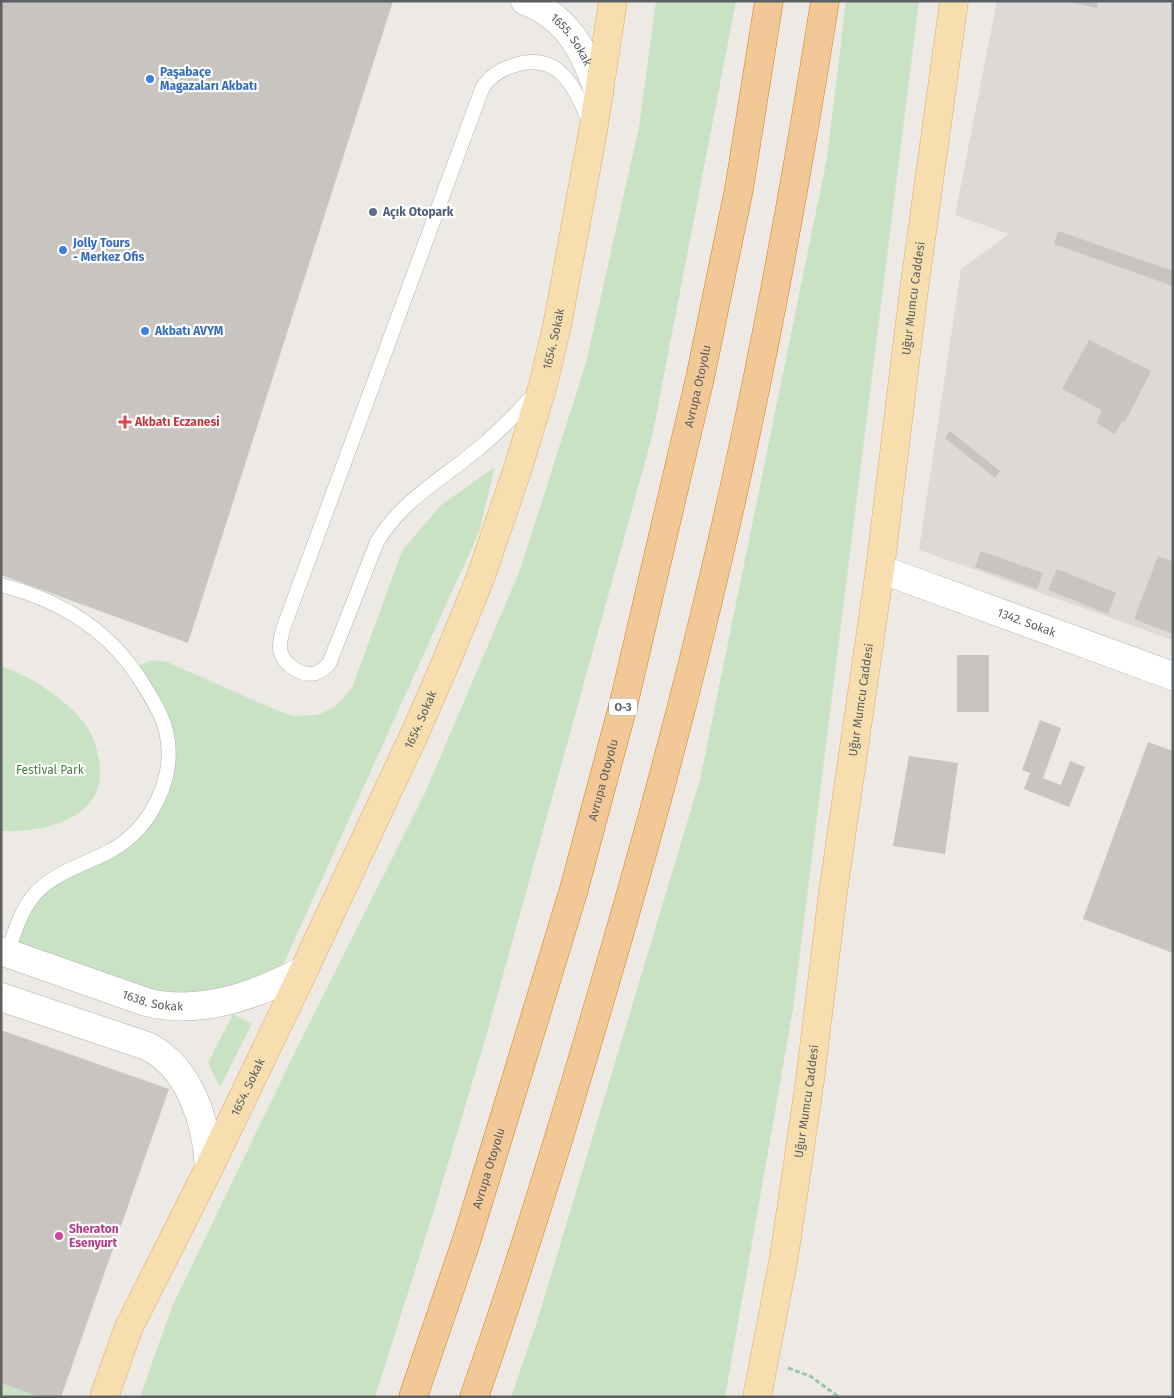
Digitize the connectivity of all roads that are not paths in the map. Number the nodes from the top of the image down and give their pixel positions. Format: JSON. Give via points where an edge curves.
{"nodes":[{"id":1,"x":525,"y":1,"type":"edge"},
{"id":2,"x":613,"y":1,"type":"edge"},
{"id":3,"x":769,"y":1,"type":"edge"},
{"id":4,"x":825,"y":1,"type":"edge"},
{"id":5,"x":954,"y":1,"type":"edge"},
{"id":6,"x":962,"y":1,"type":"edge"},
{"id":7,"x":951,"y":32,"type":"junction"},
{"id":8,"x":599,"y":94,"type":"junction"},
{"id":9,"x":593,"y":131,"type":"junction"},
{"id":10,"x":542,"y":385,"type":"junction"},
{"id":11,"x":880,"y":569,"type":"junction"},
{"id":12,"x":1,"y":584,"type":"edge"},
{"id":13,"x":1173,"y":676,"type":"edge"},
{"id":14,"x":5,"y":952,"type":"edge"},
{"id":15,"x":304,"y":970,"type":"junction"},
{"id":16,"x":1,"y":997,"type":"edge"},
{"id":17,"x":209,"y":1168,"type":"junction"},
{"id":18,"x":104,"y":1397,"type":"edge"},
{"id":19,"x":413,"y":1397,"type":"edge"},
{"id":20,"x":474,"y":1397,"type":"edge"},
{"id":21,"x":758,"y":1397,"type":"edge"}],
"edges":[{"from":1,"to":8,"type":"street","name":"1655. Sokak","via":[[546,10],[576,41]]},
{"from":2,"to":8,"type":"main road","name":"1654. Sokak"},
{"from":3,"to":19,"type":"highway","name":"Avrupa Otoyolu","number":"O-3","via":[[739,189],[712,321],[623,706],[574,890],[522,1063]]},
{"from":4,"to":20,"type":"highway","via":[[800,157],[756,384],[693,661],[658,798],[581,1066]]},
{"from":5,"to":7,"type":"main road","name":"Uğur Mumcu Caddesi"},
{"from":6,"to":7,"type":"street"},
{"from":7,"to":11,"type":"main road","name":"Uğur Mumcu Caddesi","via":[[913,297]]},
{"from":8,"to":9,"type":"main road","name":"1654. Sokak"},
{"from":9,"to":10,"type":"main road","name":"1654. Sokak","via":[[557,326]]},
{"from":9,"to":10,"type":"lane","via":[[571,83],[549,64],[538,61],[507,68],[491,77],[482,89],[283,629],[280,647],[286,662],[310,674],[329,664],[384,529],[408,503],[499,431]]},
{"from":10,"to":15,"type":"main road","name":"1654. Sokak","via":[[480,579],[410,744]]},
{"from":11,"to":13,"type":"street","name":"1342. Sokak"},
{"from":11,"to":21,"type":"main road","name":"Uğur Mumcu Caddesi","via":[[784,1257]]},
{"from":12,"to":14,"type":"lane","via":[[56,604],[113,644],[133,668],[157,708],[166,731],[169,755],[167,777],[144,821],[125,842],[63,873],[34,895]]},
{"from":14,"to":15,"type":"street","name":"1638. Sokak","via":[[146,1002],[181,1008],[241,997]]},
{"from":15,"to":17,"type":"main road","name":"1654. Sokak"},
{"from":16,"to":17,"type":"street","via":[[159,1052],[182,1076],[190,1094],[204,1129]]},
{"from":17,"to":18,"type":"main road","name":"1654. Sokak","via":[[129,1327]]}]}
